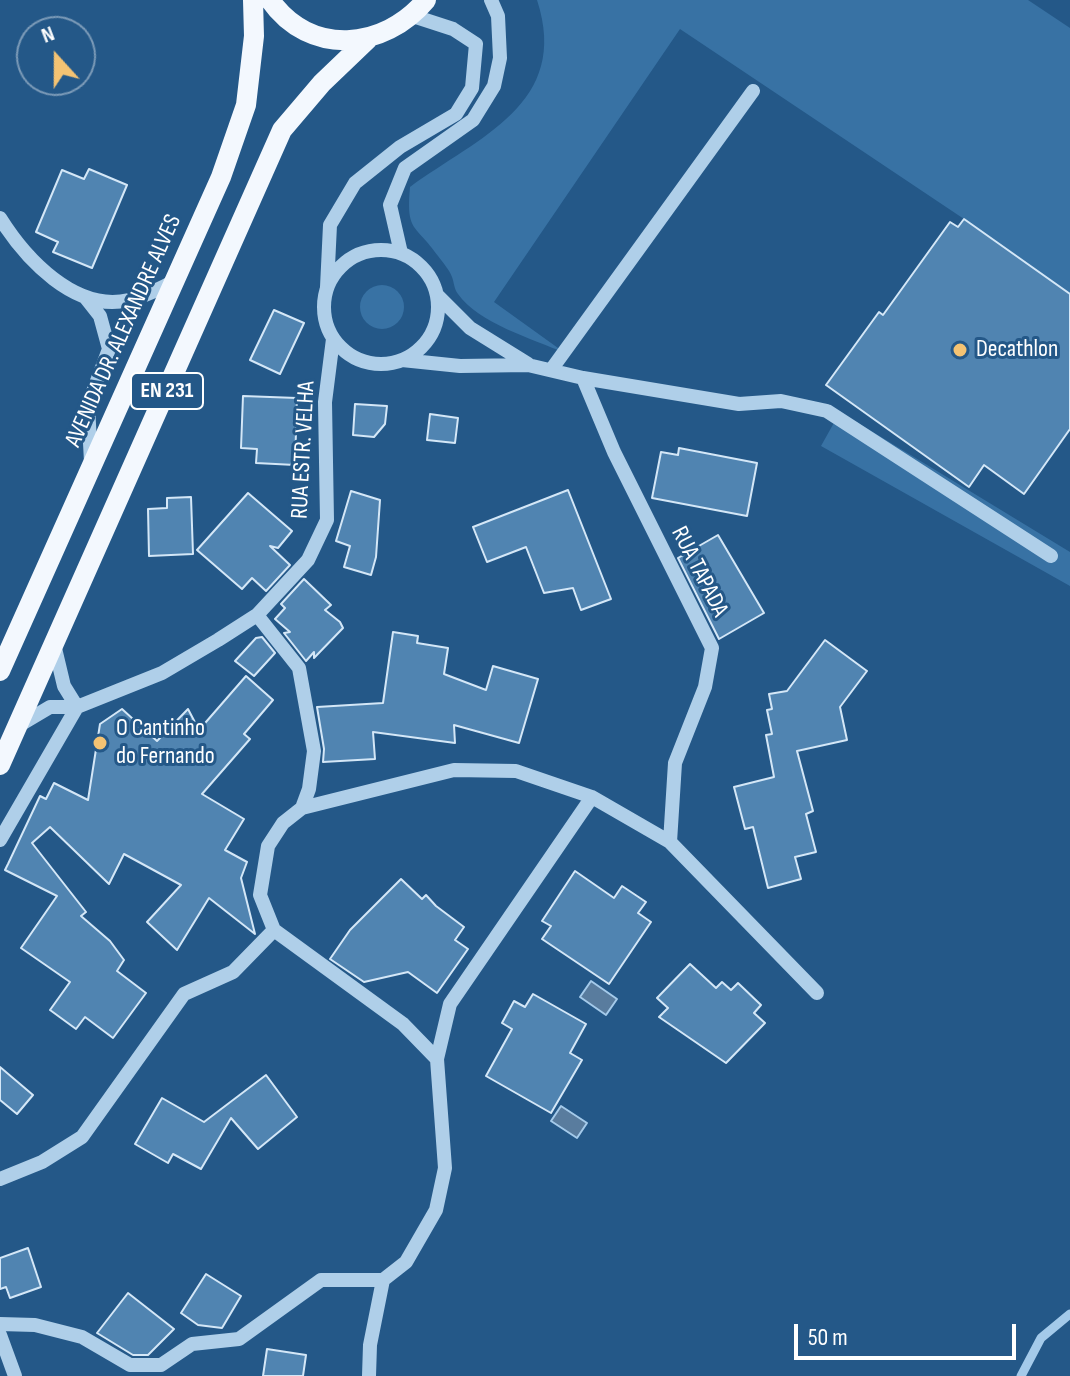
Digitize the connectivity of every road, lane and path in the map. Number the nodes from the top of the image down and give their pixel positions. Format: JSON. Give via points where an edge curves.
{"nodes":[{"id":1,"x":253,"y":0,"type":"edge"},
{"id":2,"x":270,"y":0,"type":"edge"},
{"id":3,"x":491,"y":0,"type":"edge"},
{"id":4,"x":419,"y":8,"type":"edge"},
{"id":5,"x":368,"y":39,"type":"junction"},
{"id":6,"x":753,"y":91,"type":"dead end"},
{"id":7,"x":0,"y":218,"type":"edge"},
{"id":8,"x":401,"y":253,"type":"junction"},
{"id":9,"x":175,"y":281,"type":"junction"},
{"id":10,"x":327,"y":287,"type":"junction"},
{"id":11,"x":437,"y":295,"type":"junction"},
{"id":12,"x":85,"y":297,"type":"junction"},
{"id":13,"x":333,"y":339,"type":"junction"},
{"id":14,"x":402,"y":360,"type":"junction"},
{"id":15,"x":528,"y":365,"type":"junction"},
{"id":16,"x":551,"y":370,"type":"junction"},
{"id":17,"x":583,"y":378,"type":"junction"},
{"id":18,"x":91,"y":467,"type":"junction"},
{"id":19,"x":1051,"y":556,"type":"dead end"},
{"id":20,"x":257,"y":615,"type":"junction"},
{"id":21,"x":54,"y":644,"type":"junction"},
{"id":22,"x":5,"y":650,"type":"edge"},
{"id":23,"x":0,"y":671,"type":"edge"},
{"id":24,"x":77,"y":707,"type":"junction"},
{"id":25,"x":18,"y":726,"type":"junction"},
{"id":26,"x":0,"y":765,"type":"edge"},
{"id":27,"x":592,"y":797,"type":"junction"},
{"id":28,"x":302,"y":808,"type":"junction"},
{"id":29,"x":0,"y":840,"type":"edge"},
{"id":30,"x":670,"y":842,"type":"junction"},
{"id":31,"x":274,"y":930,"type":"junction"},
{"id":32,"x":817,"y":993,"type":"dead end"},
{"id":33,"x":437,"y":1059,"type":"junction"},
{"id":34,"x":0,"y":1179,"type":"edge"},
{"id":35,"x":383,"y":1280,"type":"junction"},
{"id":36,"x":0,"y":1324,"type":"edge"},
{"id":37,"x":0,"y":1335,"type":"edge"},
{"id":38,"x":15,"y":1376,"type":"edge"},
{"id":39,"x":369,"y":1376,"type":"edge"}],
"edges":[{"from":1,"to":9,"type":"main road","name":"AVENIDA DR. ALEXANDRE ALVES","number":"EN 231","via":[[246,105]]},
{"from":2,"to":5,"type":"main road","number":"EN 231","via":[[305,31],[335,40]]},
{"from":3,"to":8,"type":"street","via":[[498,16],[500,58],[494,86],[473,120],[405,168],[390,205]]},
{"from":4,"to":5,"type":"main road","number":"EN 231","via":[[392,30]]},
{"from":4,"to":10,"type":"street","via":[[476,44],[472,88],[456,114],[400,147],[355,183],[330,225]]},
{"from":5,"to":21,"type":"main road","number":"EN 231","via":[[282,130]]},
{"from":6,"to":16,"type":"street"},
{"from":7,"to":12,"type":"street","via":[[34,265]]},
{"from":8,"to":10,"type":"street","via":[[365,252],[349,259]]},
{"from":8,"to":11,"type":"street","via":[[430,277]]},
{"from":9,"to":12,"type":"street","via":[[126,301]]},
{"from":9,"to":18,"type":"main road","name":"AVENIDA DR. ALEXANDRE ALVES","number":"EN 231"},
{"from":10,"to":13,"type":"street","via":[[325,314]]},
{"from":11,"to":14,"type":"street","via":[[432,334]]},
{"from":11,"to":15,"type":"street","via":[[470,328]]},
{"from":12,"to":18,"type":"street","via":[[100,316],[109,349],[88,405]]},
{"from":13,"to":14,"type":"street","via":[[363,361]]},
{"from":13,"to":20,"type":"street","name":"RUA ESTR. VELHA","via":[[325,402],[327,520],[308,560]]},
{"from":14,"to":15,"type":"street"},
{"from":15,"to":16,"type":"street"},
{"from":16,"to":17,"type":"street"},
{"from":17,"to":19,"type":"street","via":[[739,404],[781,401],[827,411]]},
{"from":17,"to":30,"type":"street","name":"RUA TAPADA","via":[[712,648],[705,687],[675,763]]},
{"from":18,"to":22,"type":"main road","name":"AVENIDA DR. ALEXANDRE ALVES","number":"EN 231"},
{"from":20,"to":24,"type":"street","name":"RUA ESTR. VELHA","via":[[162,673]]},
{"from":20,"to":28,"type":"street","via":[[299,668],[314,751]]},
{"from":21,"to":24,"type":"street","via":[[64,686]]},
{"from":21,"to":25,"type":"main road","number":"EN 231"},
{"from":22,"to":23,"type":"main road","name":"AVENIDA DR. ALEXANDRE ALVES","number":"EN 231"},
{"from":24,"to":25,"type":"street","name":"RUA ESTR. VELHA","via":[[50,707]]},
{"from":24,"to":29,"type":"street"},
{"from":25,"to":26,"type":"main road","number":"EN 231"},
{"from":27,"to":28,"type":"street","via":[[516,771],[454,770]]},
{"from":27,"to":30,"type":"street"},
{"from":27,"to":33,"type":"street","via":[[450,1004]]},
{"from":28,"to":31,"type":"street","via":[[283,823],[268,846],[260,895]]},
{"from":30,"to":32,"type":"street"},
{"from":31,"to":33,"type":"street","via":[[403,1024]]},
{"from":31,"to":34,"type":"street","via":[[233,972],[184,994],[82,1137],[42,1162]]},
{"from":33,"to":35,"type":"street","via":[[445,1168],[436,1210],[406,1262]]},
{"from":35,"to":36,"type":"street","via":[[321,1280],[239,1339],[192,1344],[161,1365],[130,1365],[82,1337],[35,1325]]},
{"from":35,"to":39,"type":"street"},
{"from":37,"to":38,"type":"street"}]}
